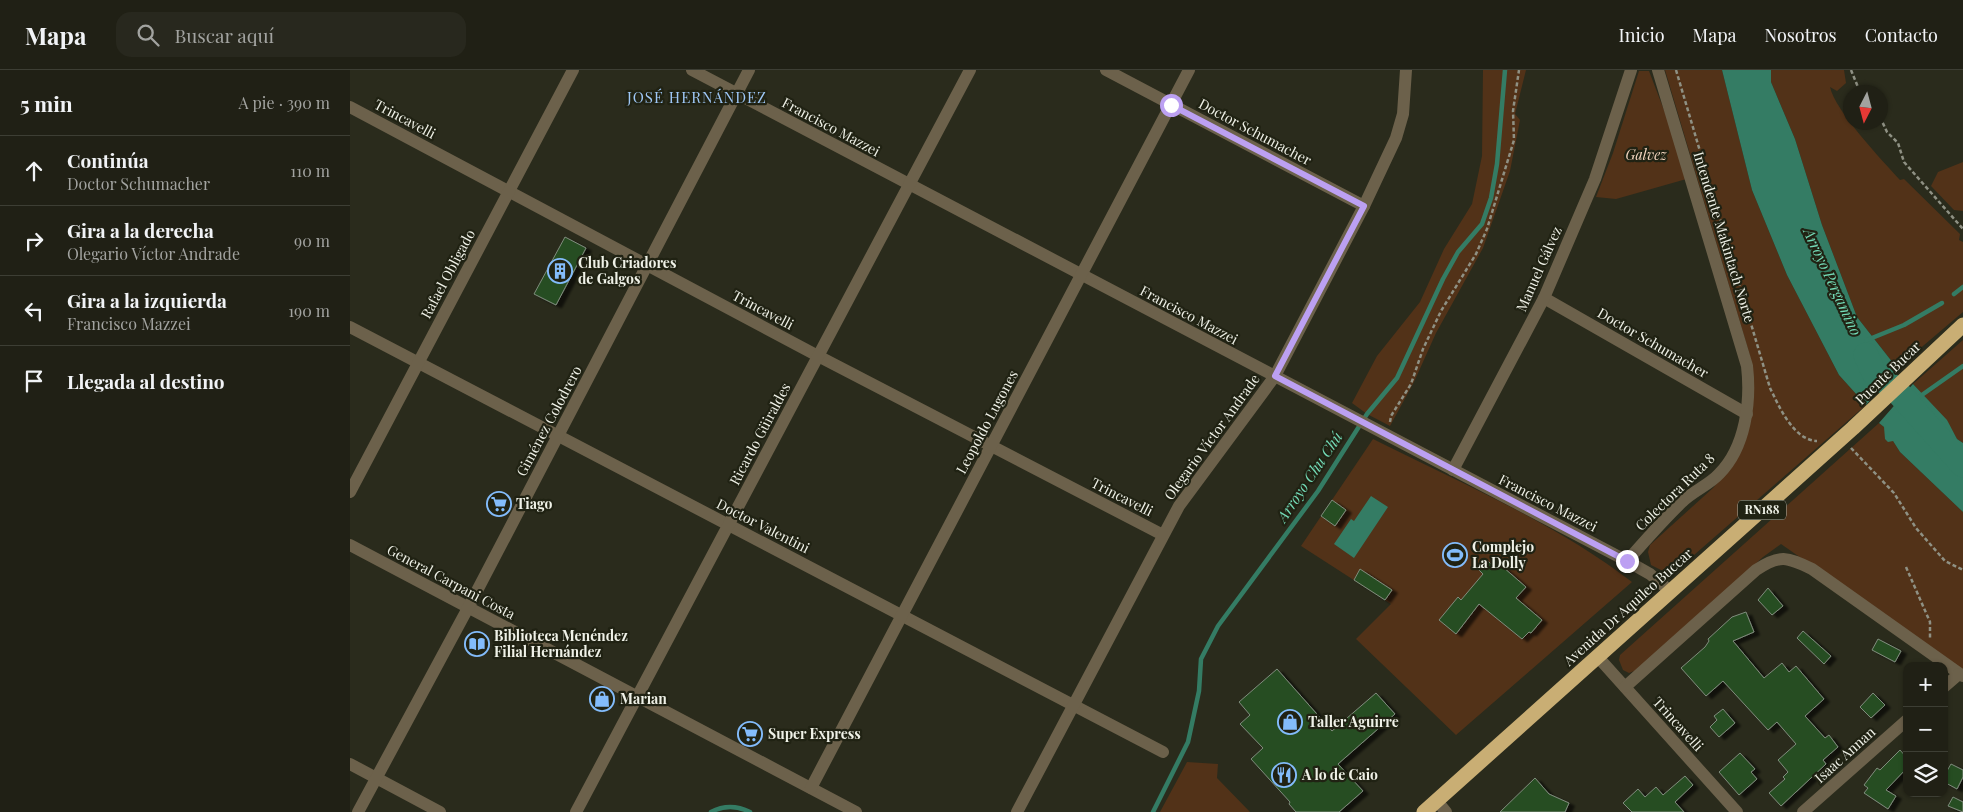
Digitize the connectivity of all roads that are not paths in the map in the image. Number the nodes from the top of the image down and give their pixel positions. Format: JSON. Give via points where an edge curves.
{"nodes":[{"id":1,"x":573,"y":70,"type":"edge"},
{"id":2,"x":692,"y":70,"type":"edge"},
{"id":3,"x":749,"y":70,"type":"edge"},
{"id":4,"x":970,"y":70,"type":"edge"},
{"id":5,"x":1106,"y":70,"type":"edge"},
{"id":6,"x":1189,"y":70,"type":"edge"},
{"id":7,"x":1406,"y":70,"type":"edge"},
{"id":8,"x":1631,"y":70,"type":"edge"},
{"id":9,"x":1658,"y":70,"type":"edge"},
{"id":10,"x":737,"y":94,"type":"junction"},
{"id":11,"x":1171,"y":105,"type":"junction"},
{"id":12,"x":350,"y":107,"type":"edge"},
{"id":13,"x":909,"y":185,"type":"junction"},
{"id":14,"x":509,"y":191,"type":"junction"},
{"id":15,"x":1364,"y":206,"type":"junction"},
{"id":16,"x":647,"y":264,"type":"junction"},
{"id":17,"x":1082,"y":276,"type":"junction"},
{"id":18,"x":1544,"y":298,"type":"junction"},
{"id":19,"x":1963,"y":324,"type":"edge"},
{"id":20,"x":350,"y":326,"type":"edge"},
{"id":21,"x":818,"y":356,"type":"junction"},
{"id":22,"x":418,"y":362,"type":"junction"},
{"id":23,"x":1275,"y":376,"type":"junction"},
{"id":24,"x":1747,"y":414,"type":"junction"},
{"id":25,"x":1853,"y":428,"type":"joint"},
{"id":26,"x":558,"y":436,"type":"junction"},
{"id":27,"x":990,"y":447,"type":"junction"},
{"id":28,"x":1454,"y":470,"type":"junction"},
{"id":29,"x":350,"y":492,"type":"edge"},
{"id":30,"x":730,"y":526,"type":"junction"},
{"id":31,"x":1163,"y":535,"type":"junction"},
{"id":32,"x":350,"y":545,"type":"edge"},
{"id":33,"x":1627,"y":561,"type":"junction"},
{"id":34,"x":1670,"y":591,"type":"junction"},
{"id":35,"x":468,"y":608,"type":"junction"},
{"id":36,"x":902,"y":614,"type":"junction"},
{"id":37,"x":1597,"y":656,"type":"junction"},
{"id":38,"x":1961,"y":675,"type":"edge"},
{"id":39,"x":1948,"y":684,"type":"edge"},
{"id":40,"x":1625,"y":687,"type":"junction"},
{"id":41,"x":638,"y":698,"type":"junction"},
{"id":42,"x":1074,"y":705,"type":"junction"},
{"id":43,"x":1903,"y":724,"type":"edge"},
{"id":44,"x":1163,"y":752,"type":"dead end"},
{"id":45,"x":350,"y":764,"type":"edge"},
{"id":46,"x":376,"y":778,"type":"junction"},
{"id":47,"x":811,"y":788,"type":"junction"},
{"id":48,"x":1442,"y":807,"type":"edge"},
{"id":49,"x":358,"y":812,"type":"edge"},
{"id":50,"x":440,"y":812,"type":"edge"},
{"id":51,"x":576,"y":812,"type":"edge"},
{"id":52,"x":856,"y":812,"type":"edge"},
{"id":53,"x":1017,"y":812,"type":"edge"},
{"id":54,"x":1424,"y":812,"type":"edge"},
{"id":55,"x":1737,"y":812,"type":"edge"},
{"id":56,"x":1803,"y":812,"type":"edge"}],
"edges":[{"from":1,"to":14,"type":"street","name":"Rafael Obligado"},
{"from":2,"to":10,"type":"street","name":"Francisco Mazzei"},
{"from":3,"to":10,"type":"street","name":"Giménez Colodrero"},
{"from":4,"to":13,"type":"street","name":"Ricardo Güiraldes"},
{"from":5,"to":11,"type":"street","name":"Doctor Schumacher"},
{"from":6,"to":11,"type":"street","name":"Leopoldo Lugones"},
{"from":7,"to":15,"type":"street","name":"Olegario Víctor Andrade","via":[[1403,114],[1396,138]]},
{"from":8,"to":18,"type":"street","name":"Manuel Gálvez","via":[[1595,179]]},
{"from":9,"to":24,"type":"street","name":"Intendente Makintach Norte","via":[[1747,366],[1750,389]]},
{"from":10,"to":13,"type":"street","name":"Francisco Mazzei"},
{"from":10,"to":16,"type":"street","name":"Giménez Colodrero"},
{"from":11,"to":15,"type":"street","name":"Doctor Schumacher"},
{"from":11,"to":17,"type":"street","name":"Leopoldo Lugones"},
{"from":12,"to":14,"type":"street","name":"Trincavelli"},
{"from":13,"to":17,"type":"street","name":"Francisco Mazzei"},
{"from":13,"to":21,"type":"street","name":"Ricardo Güiraldes"},
{"from":14,"to":16,"type":"street","name":"Trincavelli"},
{"from":14,"to":22,"type":"street","name":"Rafael Obligado"},
{"from":15,"to":23,"type":"street","name":"Olegario Víctor Andrade"},
{"from":16,"to":21,"type":"street","name":"Trincavelli"},
{"from":16,"to":26,"type":"street","name":"Giménez Colodrero"},
{"from":17,"to":23,"type":"street","name":"Francisco Mazzei"},
{"from":17,"to":27,"type":"street","name":"Leopoldo Lugones"},
{"from":18,"to":24,"type":"street","name":"Doctor Schumacher"},
{"from":18,"to":28,"type":"street","name":"Manuel Gálvez"},
{"from":19,"to":25,"type":"highway","name":"Puente Bucar","number":"RN188"},
{"from":20,"to":22,"type":"street","name":"Doctor Valentini"},
{"from":21,"to":27,"type":"street","name":"Trincavelli"},
{"from":21,"to":30,"type":"street","name":"Ricardo Güiraldes"},
{"from":22,"to":26,"type":"street","name":"Doctor Valentini"},
{"from":22,"to":29,"type":"street","name":"Rafael Obligado"},
{"from":23,"to":28,"type":"street","name":"Francisco Mazzei"},
{"from":23,"to":31,"type":"street","name":"Olegario Víctor Andrade","via":[[1180,506]]},
{"from":24,"to":33,"type":"street","name":"Colectora Ruta 8","via":[[1736,449],[1720,474],[1684,500]]},
{"from":25,"to":34,"type":"highway","name":"Avenida Dr Aquileo Buccar","number":"RN188"},
{"from":26,"to":30,"type":"street","name":"Doctor Valentini"},
{"from":26,"to":35,"type":"street","name":"Giménez Colodrero"},
{"from":27,"to":31,"type":"street","name":"Trincavelli"},
{"from":27,"to":36,"type":"street","name":"Leopoldo Lugones"},
{"from":28,"to":33,"type":"street","name":"Francisco Mazzei"},
{"from":30,"to":36,"type":"street","name":"Doctor Valentini"},
{"from":30,"to":41,"type":"street","name":"Ricardo Güiraldes"},
{"from":31,"to":42,"type":"street","name":"Olegario Víctor Andrade"},
{"from":32,"to":35,"type":"street","name":"General Carpani Costa"},
{"from":33,"to":34,"type":"street","name":"Francisco Mazzei"},
{"from":34,"to":37,"type":"highway","name":"Avenida Dr Aquileo Buccar","number":"RN188"},
{"from":35,"to":41,"type":"street","name":"General Carpani Costa"},
{"from":35,"to":46,"type":"street","name":"Giménez Colodrero"},
{"from":36,"to":42,"type":"street","name":"Doctor Valentini"},
{"from":36,"to":47,"type":"street","name":"Leopoldo Lugones"},
{"from":37,"to":40,"type":"street","name":"Trincavelli"},
{"from":37,"to":48,"type":"highway","name":"Avenida Dr Aquileo Buccar","number":"RN188"},
{"from":38,"to":39,"type":"street"},
{"from":38,"to":40,"type":"street","via":[[1812,569],[1789,558],[1771,560],[1756,570]]},
{"from":40,"to":55,"type":"street","name":"Trincavelli"},
{"from":41,"to":47,"type":"street","name":"General Carpani Costa"},
{"from":41,"to":51,"type":"street","name":"Ricardo Güiraldes"},
{"from":42,"to":44,"type":"street","name":"Doctor Valentini"},
{"from":42,"to":53,"type":"street","name":"Olegario Víctor Andrade"},
{"from":43,"to":56,"type":"street","name":"Isaac Annan"},
{"from":45,"to":46,"type":"street"},
{"from":46,"to":49,"type":"street","name":"Giménez Colodrero"},
{"from":46,"to":50,"type":"street"},
{"from":47,"to":52,"type":"street","name":"General Carpani Costa"},
{"from":48,"to":54,"type":"highway","name":"Avenida Dr Aquileo Buccar","number":"RN188"}]}
